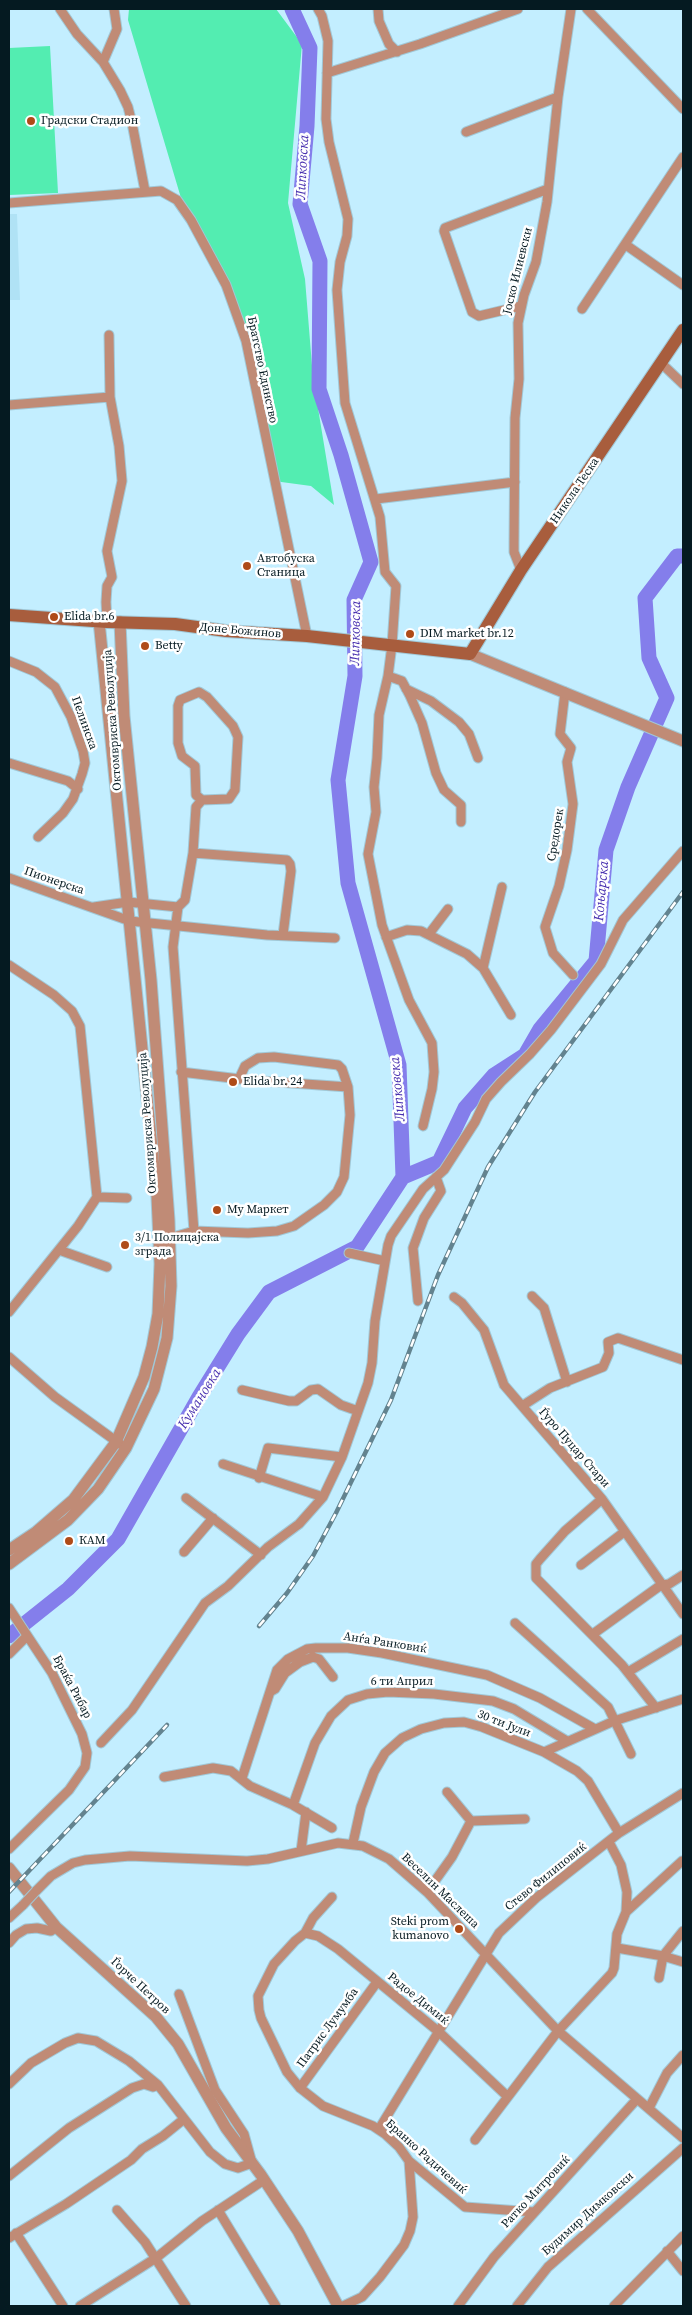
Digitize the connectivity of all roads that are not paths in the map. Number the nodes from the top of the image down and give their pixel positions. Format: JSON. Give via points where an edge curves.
{"nodes":[{"id":1,"x":60,"y":9,"type":"edge"},
{"id":2,"x":114,"y":9,"type":"edge"},
{"id":3,"x":318,"y":9,"type":"edge"},
{"id":4,"x":378,"y":9,"type":"edge"},
{"id":5,"x":518,"y":9,"type":"edge"},
{"id":6,"x":571,"y":9,"type":"edge"},
{"id":7,"x":587,"y":9,"type":"edge"},
{"id":8,"x":397,"y":52,"type":"junction"},
{"id":9,"x":103,"y":62,"type":"junction"},
{"id":10,"x":327,"y":73,"type":"junction"},
{"id":11,"x":558,"y":97,"type":"junction"},
{"id":12,"x":683,"y":109,"type":"edge"},
{"id":13,"x":466,"y":132,"type":"dead end"},
{"id":14,"x":683,"y":157,"type":"edge"},
{"id":15,"x":548,"y":189,"type":"junction"},
{"id":16,"x":145,"y":191,"type":"junction"},
{"id":17,"x":9,"y":203,"type":"edge"},
{"id":18,"x":626,"y":245,"type":"junction"},
{"id":19,"x":683,"y":285,"type":"edge"},
{"id":20,"x":521,"y":306,"type":"junction"},
{"id":21,"x":582,"y":309,"type":"dead end"},
{"id":22,"x":683,"y":330,"type":"edge"},
{"id":23,"x":109,"y":335,"type":"dead end"},
{"id":24,"x":661,"y":363,"type":"junction"},
{"id":25,"x":683,"y":384,"type":"edge"},
{"id":26,"x":110,"y":397,"type":"junction"},
{"id":27,"x":9,"y":405,"type":"edge"},
{"id":28,"x":516,"y":482,"type":"junction"},
{"id":29,"x":376,"y":499,"type":"junction"},
{"id":30,"x":521,"y":570,"type":"junction"},
{"id":31,"x":9,"y":614,"type":"edge"},
{"id":32,"x":103,"y":622,"type":"junction"},
{"id":33,"x":120,"y":622,"type":"junction"},
{"id":34,"x":307,"y":636,"type":"junction"},
{"id":35,"x":392,"y":645,"type":"junction"},
{"id":36,"x":470,"y":654,"type":"junction"},
{"id":37,"x":9,"y":661,"type":"edge"},
{"id":38,"x":388,"y":676,"type":"junction"},
{"id":39,"x":406,"y":689,"type":"junction"},
{"id":40,"x":566,"y":692,"type":"junction"},
{"id":41,"x":682,"y":740,"type":"edge"},
{"id":42,"x":478,"y":758,"type":"dead end"},
{"id":43,"x":12,"y":764,"type":"edge"},
{"id":44,"x":9,"y":774,"type":"edge"},
{"id":45,"x":78,"y":789,"type":"junction"},
{"id":46,"x":202,"y":800,"type":"junction"},
{"id":47,"x":461,"y":822,"type":"dead end"},
{"id":48,"x":38,"y":837,"type":"dead end"},
{"id":49,"x":683,"y":851,"type":"edge"},
{"id":50,"x":193,"y":853,"type":"junction"},
{"id":51,"x":9,"y":879,"type":"edge"},
{"id":52,"x":502,"y":887,"type":"dead end"},
{"id":53,"x":128,"y":902,"type":"junction"},
{"id":54,"x":142,"y":903,"type":"junction"},
{"id":55,"x":90,"y":907,"type":"junction"},
{"id":56,"x":178,"y":907,"type":"junction"},
{"id":57,"x":448,"y":909,"type":"dead end"},
{"id":58,"x":130,"y":921,"type":"junction"},
{"id":59,"x":144,"y":922,"type":"junction"},
{"id":60,"x":175,"y":927,"type":"junction"},
{"id":61,"x":429,"y":934,"type":"junction"},
{"id":62,"x":283,"y":935,"type":"junction"},
{"id":63,"x":386,"y":937,"type":"junction"},
{"id":64,"x":335,"y":938,"type":"dead end"},
{"id":65,"x":9,"y":965,"type":"edge"},
{"id":66,"x":483,"y":968,"type":"junction"},
{"id":67,"x":573,"y":975,"type":"dead end"},
{"id":68,"x":512,"y":1016,"type":"dead end"},
{"id":69,"x":181,"y":1072,"type":"junction"},
{"id":70,"x":239,"y":1079,"type":"junction"},
{"id":71,"x":348,"y":1087,"type":"junction"},
{"id":72,"x":423,"y":1126,"type":"dead end"},
{"id":73,"x":436,"y":1178,"type":"junction"},
{"id":74,"x":97,"y":1197,"type":"junction"},
{"id":75,"x":127,"y":1198,"type":"dead end"},
{"id":76,"x":194,"y":1231,"type":"junction"},
{"id":77,"x":170,"y":1238,"type":"junction"},
{"id":78,"x":59,"y":1250,"type":"junction"},
{"id":79,"x":349,"y":1253,"type":"dead end"},
{"id":80,"x":385,"y":1261,"type":"junction"},
{"id":81,"x":107,"y":1267,"type":"dead end"},
{"id":82,"x":532,"y":1296,"type":"dead end"},
{"id":83,"x":454,"y":1297,"type":"dead end"},
{"id":84,"x":418,"y":1301,"type":"dead end"},
{"id":85,"x":9,"y":1312,"type":"edge"},
{"id":86,"x":9,"y":1357,"type":"edge"},
{"id":87,"x":683,"y":1360,"type":"edge"},
{"id":88,"x":568,"y":1382,"type":"junction"},
{"id":89,"x":242,"y":1390,"type":"dead end"},
{"id":90,"x":522,"y":1406,"type":"junction"},
{"id":91,"x":358,"y":1411,"type":"junction"},
{"id":92,"x":116,"y":1442,"type":"junction"},
{"id":93,"x":126,"y":1448,"type":"junction"},
{"id":94,"x":342,"y":1457,"type":"junction"},
{"id":95,"x":223,"y":1464,"type":"dead end"},
{"id":96,"x":259,"y":1478,"type":"junction"},
{"id":97,"x":323,"y":1497,"type":"junction"},
{"id":98,"x":186,"y":1498,"type":"dead end"},
{"id":99,"x":602,"y":1499,"type":"junction"},
{"id":100,"x":213,"y":1518,"type":"junction"},
{"id":101,"x":624,"y":1532,"type":"junction"},
{"id":102,"x":9,"y":1550,"type":"edge"},
{"id":103,"x":184,"y":1552,"type":"dead end"},
{"id":104,"x":261,"y":1555,"type":"junction"},
{"id":105,"x":9,"y":1564,"type":"edge"},
{"id":106,"x":582,"y":1565,"type":"dead end"},
{"id":107,"x":683,"y":1575,"type":"edge"},
{"id":108,"x":661,"y":1585,"type":"junction"},
{"id":109,"x":9,"y":1608,"type":"edge"},
{"id":110,"x":683,"y":1614,"type":"edge"},
{"id":111,"x":515,"y":1623,"type":"dead end"},
{"id":112,"x":592,"y":1634,"type":"junction"},
{"id":113,"x":27,"y":1636,"type":"junction"},
{"id":114,"x":683,"y":1638,"type":"edge"},
{"id":115,"x":9,"y":1654,"type":"edge"},
{"id":116,"x":628,"y":1672,"type":"junction"},
{"id":117,"x":333,"y":1678,"type":"dead end"},
{"id":118,"x":270,"y":1692,"type":"junction"},
{"id":119,"x":683,"y":1699,"type":"edge"},
{"id":120,"x":656,"y":1708,"type":"junction"},
{"id":121,"x":614,"y":1721,"type":"junction"},
{"id":122,"x":595,"y":1729,"type":"junction"},
{"id":123,"x":567,"y":1741,"type":"junction"},
{"id":124,"x":101,"y":1743,"type":"dead end"},
{"id":125,"x":544,"y":1752,"type":"junction"},
{"id":126,"x":631,"y":1754,"type":"dead end"},
{"id":127,"x":164,"y":1777,"type":"dead end"},
{"id":128,"x":242,"y":1778,"type":"junction"},
{"id":129,"x":446,"y":1792,"type":"dead end"},
{"id":130,"x":681,"y":1799,"type":"edge"},
{"id":131,"x":293,"y":1805,"type":"junction"},
{"id":132,"x":306,"y":1812,"type":"junction"},
{"id":133,"x":525,"y":1819,"type":"dead end"},
{"id":134,"x":471,"y":1821,"type":"junction"},
{"id":135,"x":332,"y":1828,"type":"dead end"},
{"id":136,"x":619,"y":1833,"type":"junction"},
{"id":137,"x":609,"y":1842,"type":"junction"},
{"id":138,"x":353,"y":1843,"type":"junction"},
{"id":139,"x":9,"y":1849,"type":"edge"},
{"id":140,"x":301,"y":1851,"type":"junction"},
{"id":141,"x":682,"y":1861,"type":"dead end"},
{"id":142,"x":9,"y":1868,"type":"edge"},
{"id":143,"x":427,"y":1892,"type":"junction"},
{"id":144,"x":332,"y":1897,"type":"dead end"},
{"id":145,"x":626,"y":1912,"type":"junction"},
{"id":146,"x":9,"y":1918,"type":"edge"},
{"id":147,"x":56,"y":1928,"type":"junction"},
{"id":148,"x":683,"y":1931,"type":"edge"},
{"id":149,"x":305,"y":1933,"type":"junction"},
{"id":150,"x":9,"y":1943,"type":"edge"},
{"id":151,"x":617,"y":1948,"type":"junction"},
{"id":152,"x":486,"y":1953,"type":"junction"},
{"id":153,"x":663,"y":1956,"type":"junction"},
{"id":154,"x":683,"y":1962,"type":"edge"},
{"id":155,"x":659,"y":1978,"type":"dead end"},
{"id":156,"x":377,"y":1982,"type":"junction"},
{"id":157,"x":179,"y":1994,"type":"dead end"},
{"id":158,"x":558,"y":2031,"type":"junction"},
{"id":159,"x":438,"y":2032,"type":"junction"},
{"id":160,"x":683,"y":2054,"type":"edge"},
{"id":161,"x":9,"y":2084,"type":"edge"},
{"id":162,"x":158,"y":2085,"type":"junction"},
{"id":163,"x":300,"y":2088,"type":"junction"},
{"id":164,"x":507,"y":2096,"type":"junction"},
{"id":165,"x":637,"y":2099,"type":"junction"},
{"id":166,"x":649,"y":2108,"type":"junction"},
{"id":167,"x":184,"y":2119,"type":"junction"},
{"id":168,"x":379,"y":2129,"type":"junction"},
{"id":169,"x":683,"y":2138,"type":"edge"},
{"id":170,"x":475,"y":2140,"type":"dead end"},
{"id":171,"x":683,"y":2148,"type":"edge"},
{"id":172,"x":409,"y":2161,"type":"junction"},
{"id":173,"x":252,"y":2164,"type":"junction"},
{"id":174,"x":9,"y":2176,"type":"edge"},
{"id":175,"x":264,"y":2180,"type":"junction"},
{"id":176,"x":118,"y":2210,"type":"dead end"},
{"id":177,"x":218,"y":2210,"type":"junction"},
{"id":178,"x":534,"y":2212,"type":"junction"},
{"id":179,"x":12,"y":2236,"type":"edge"},
{"id":180,"x":683,"y":2236,"type":"edge"},
{"id":181,"x":667,"y":2250,"type":"junction"},
{"id":182,"x":156,"y":2258,"type":"junction"},
{"id":183,"x":683,"y":2271,"type":"edge"},
{"id":184,"x":63,"y":2306,"type":"edge"},
{"id":185,"x":80,"y":2306,"type":"edge"},
{"id":186,"x":186,"y":2306,"type":"edge"},
{"id":187,"x":276,"y":2306,"type":"edge"},
{"id":188,"x":338,"y":2306,"type":"edge"},
{"id":189,"x":343,"y":2306,"type":"edge"},
{"id":190,"x":458,"y":2306,"type":"edge"},
{"id":191,"x":517,"y":2306,"type":"edge"},
{"id":192,"x":614,"y":2306,"type":"edge"}],
"edges":[{"from":1,"to":9,"type":"street","via":[[77,34]]},
{"from":2,"to":9,"type":"street","via":[[117,29]]},
{"from":3,"to":10,"type":"street","via":[[327,32]]},
{"from":4,"to":8,"type":"street","via":[[378,21],[389,44]]},
{"from":5,"to":8,"type":"street"},
{"from":6,"to":11,"type":"street","name":"Јоско Илиевски"},
{"from":7,"to":12,"type":"street"},
{"from":8,"to":10,"type":"street"},
{"from":9,"to":16,"type":"street","via":[[128,107]]},
{"from":10,"to":29,"type":"street","via":[[329,142],[348,219],[337,290],[342,381],[345,403]]},
{"from":11,"to":13,"type":"street"},
{"from":11,"to":15,"type":"street","name":"Јоско Илиевски"},
{"from":14,"to":18,"type":"street"},
{"from":15,"to":20,"type":"street","name":"Јоско Илиевски","via":[[538,252]]},
{"from":15,"to":20,"type":"street","via":[[447,225],[444,231],[472,312],[479,316]]},
{"from":16,"to":17,"type":"street","name":"Братство Единство"},
{"from":16,"to":34,"type":"street","name":"Братство Единство","via":[[161,191],[177,200],[205,244],[237,311]]},
{"from":18,"to":19,"type":"street"},
{"from":18,"to":21,"type":"street"},
{"from":20,"to":28,"type":"street","name":"Јоско Илиевски","via":[[514,452]]},
{"from":22,"to":24,"type":"main road","name":"Никола Теска"},
{"from":23,"to":26,"type":"street"},
{"from":24,"to":25,"type":"street"},
{"from":24,"to":30,"type":"main road","name":"Никола Теска"},
{"from":26,"to":27,"type":"street"},
{"from":26,"to":32,"type":"street","via":[[122,481],[107,551],[112,577]]},
{"from":28,"to":29,"type":"street"},
{"from":28,"to":30,"type":"street","name":"Јоско Илиевски","via":[[514,552]]},
{"from":29,"to":35,"type":"street","via":[[385,572],[396,586]]},
{"from":30,"to":36,"type":"main road","name":"Никола Теска"},
{"from":31,"to":32,"type":"main road","name":"Доне Божинов"},
{"from":32,"to":33,"type":"main road","name":"Доне Божинов"},
{"from":32,"to":53,"type":"street","name":"Октомвриска Револуција"},
{"from":33,"to":34,"type":"main road","name":"Доне Божинов"},
{"from":33,"to":54,"type":"street","name":"Октомвриска Револуција","via":[[124,716]]},
{"from":34,"to":35,"type":"main road","name":"Доне Божинов"},
{"from":35,"to":36,"type":"main road","name":"Доне Божинов"},
{"from":35,"to":38,"type":"street"},
{"from":36,"to":40,"type":"street"},
{"from":37,"to":45,"type":"street","name":"Пелинска","via":[[36,672],[61,695],[83,751],[85,763]]},
{"from":38,"to":39,"type":"street","via":[[402,681]]},
{"from":38,"to":63,"type":"street","via":[[379,715],[374,787],[376,812],[368,854]]},
{"from":39,"to":42,"type":"street","via":[[431,701],[459,722],[469,734]]},
{"from":39,"to":47,"type":"street","via":[[422,723],[444,790],[461,805]]},
{"from":40,"to":41,"type":"street"},
{"from":40,"to":67,"type":"street","name":"Средорек","via":[[560,734],[571,748],[567,762],[573,804],[559,886],[545,927],[553,953]]},
{"from":43,"to":44,"type":"street"},
{"from":43,"to":45,"type":"street","via":[[68,781]]},
{"from":45,"to":48,"type":"street","name":"Пелинска","via":[[63,813]]},
{"from":46,"to":46,"type":"street","via":[[229,798],[235,790],[238,737],[232,726],[199,692],[180,700],[177,716],[179,751],[195,766],[196,795]]},
{"from":46,"to":50,"type":"street","via":[[196,807]]},
{"from":49,"to":73,"type":"street","via":[[623,920],[601,964],[550,1030],[486,1099],[475,1122]]},
{"from":50,"to":56,"type":"street","via":[[185,900]]},
{"from":50,"to":62,"type":"street","via":[[287,860],[291,871]]},
{"from":51,"to":55,"type":"street","name":"Пионерска"},
{"from":52,"to":66,"type":"street"},
{"from":53,"to":54,"type":"street","name":"Пионерска"},
{"from":53,"to":55,"type":"street","name":"Пионерска"},
{"from":53,"to":58,"type":"street","name":"Октомвриска Револуција"},
{"from":54,"to":56,"type":"street","name":"Пионерска"},
{"from":54,"to":59,"type":"street","name":"Октомвриска Револуција"},
{"from":55,"to":58,"type":"street","name":"Пионерска"},
{"from":56,"to":60,"type":"street"},
{"from":57,"to":61,"type":"street"},
{"from":58,"to":59,"type":"street","name":"Пионерска"},
{"from":58,"to":92,"type":"street","name":"Октомвриска Револуција","via":[[157,1203],[160,1289],[152,1347],[144,1377]]},
{"from":59,"to":60,"type":"street","name":"Пионерска"},
{"from":59,"to":77,"type":"street","name":"Октомвриска Револуција"},
{"from":60,"to":62,"type":"street","name":"Пионерска"},
{"from":60,"to":69,"type":"street","via":[[173,971]]},
{"from":61,"to":63,"type":"street","via":[[422,930],[407,930]]},
{"from":61,"to":66,"type":"street","via":[[467,954]]},
{"from":62,"to":64,"type":"street","name":"Пионерска"},
{"from":63,"to":72,"type":"street","via":[[409,1000],[432,1043],[432,1089]]},
{"from":65,"to":74,"type":"street","via":[[54,995],[72,1011],[80,1026]]},
{"from":66,"to":68,"type":"street"},
{"from":69,"to":70,"type":"street"},
{"from":69,"to":76,"type":"street"},
{"from":70,"to":71,"type":"street"},
{"from":70,"to":71,"type":"street","via":[[245,1066],[258,1058],[274,1056],[338,1065]]},
{"from":71,"to":76,"type":"street","via":[[350,1116],[344,1177],[337,1192],[324,1205],[294,1226],[277,1231]]},
{"from":73,"to":80,"type":"street","via":[[424,1189],[391,1236]]},
{"from":73,"to":84,"type":"street","via":[[441,1191],[424,1218],[413,1248]]},
{"from":74,"to":75,"type":"street"},
{"from":74,"to":78,"type":"street"},
{"from":76,"to":77,"type":"street"},
{"from":77,"to":93,"type":"street","name":"Октомвриска Револуција","via":[[170,1312],[164,1355],[154,1390]]},
{"from":78,"to":81,"type":"street"},
{"from":78,"to":85,"type":"street"},
{"from":79,"to":80,"type":"street"},
{"from":80,"to":91,"type":"street","via":[[372,1363]]},
{"from":82,"to":88,"type":"street","via":[[544,1308]]},
{"from":83,"to":90,"type":"street","name":"Ѓуро Пуцар Стари","via":[[484,1330],[504,1385]]},
{"from":86,"to":92,"type":"street","via":[[55,1397]]},
{"from":87,"to":88,"type":"street","via":[[618,1338],[608,1342],[609,1353],[603,1367]]},
{"from":88,"to":90,"type":"street","via":[[544,1391]]},
{"from":89,"to":91,"type":"street","via":[[289,1401],[318,1390]]},
{"from":90,"to":99,"type":"street","name":"Ѓуро Пуцар Стари"},
{"from":91,"to":94,"type":"street"},
{"from":92,"to":93,"type":"street"},
{"from":92,"to":102,"type":"street","name":"Октомвриска Револуција","via":[[73,1500],[42,1528]]},
{"from":93,"to":105,"type":"street","name":"Октомвриска Револуција","via":[[98,1489],[68,1520]]},
{"from":94,"to":96,"type":"street","via":[[268,1448]]},
{"from":94,"to":97,"type":"street"},
{"from":95,"to":96,"type":"street"},
{"from":96,"to":97,"type":"street"},
{"from":97,"to":104,"type":"street","via":[[299,1524]]},
{"from":98,"to":100,"type":"street"},
{"from":99,"to":101,"type":"street","name":"Ѓуро Пуцар Стари"},
{"from":99,"to":112,"type":"street","via":[[565,1531],[540,1559],[536,1569],[536,1578]]},
{"from":100,"to":103,"type":"street"},
{"from":100,"to":104,"type":"street"},
{"from":101,"to":106,"type":"street"},
{"from":101,"to":108,"type":"street","name":"Ѓуро Пуцар Стари"},
{"from":104,"to":124,"type":"street","via":[[205,1604],[132,1710]]},
{"from":107,"to":108,"type":"street","via":[[670,1584]]},
{"from":108,"to":110,"type":"street","name":"Ѓуро Пуцар Стари"},
{"from":108,"to":112,"type":"street"},
{"from":109,"to":113,"type":"street","name":"Браќа Рибар"},
{"from":111,"to":121,"type":"street","via":[[608,1707]]},
{"from":112,"to":116,"type":"street"},
{"from":113,"to":115,"type":"street"},
{"from":113,"to":139,"type":"street","name":"Браќа Рибар","via":[[72,1711],[87,1754],[85,1767],[68,1790]]},
{"from":114,"to":116,"type":"street"},
{"from":116,"to":120,"type":"street"},
{"from":117,"to":118,"type":"street","via":[[319,1658],[313,1657],[285,1673]]},
{"from":118,"to":122,"type":"street","name":"Анѓа Ранковиќ","via":[[277,1670],[288,1659],[307,1649],[348,1648],[487,1675],[540,1698]]},
{"from":118,"to":128,"type":"street","name":"Анѓа Ранковиќ"},
{"from":119,"to":120,"type":"street"},
{"from":120,"to":121,"type":"street"},
{"from":121,"to":122,"type":"street"},
{"from":121,"to":126,"type":"street"},
{"from":122,"to":123,"type":"street"},
{"from":123,"to":125,"type":"street"},
{"from":123,"to":131,"type":"street","name":"6 ти Април","via":[[493,1700],[434,1694],[367,1694],[348,1700],[331,1716],[315,1743]]},
{"from":125,"to":136,"type":"street","name":"30 ти Јули","via":[[588,1781]]},
{"from":125,"to":138,"type":"street","name":"30 ти Јули","via":[[464,1722],[444,1723],[402,1738],[385,1753],[374,1772],[361,1807]]},
{"from":127,"to":128,"type":"street","via":[[221,1768]]},
{"from":128,"to":131,"type":"street","via":[[250,1786]]},
{"from":129,"to":134,"type":"street"},
{"from":130,"to":136,"type":"street","name":"Стево Филиповиќ"},
{"from":131,"to":132,"type":"street"},
{"from":132,"to":135,"type":"street"},
{"from":132,"to":140,"type":"street"},
{"from":133,"to":134,"type":"street"},
{"from":134,"to":143,"type":"street","via":[[452,1857]]},
{"from":136,"to":137,"type":"street","name":"Стево Филиповиќ"},
{"from":137,"to":145,"type":"street","via":[[625,1878],[628,1892]]},
{"from":137,"to":152,"type":"street","name":"Стево Филиповиќ","via":[[536,1898],[499,1933]]},
{"from":138,"to":140,"type":"street","name":"Веселин Маслеша"},
{"from":138,"to":143,"type":"street","name":"Веселин Маслеша","via":[[389,1859]]},
{"from":140,"to":146,"type":"street","name":"Веселин Маслеша","bridge":true,"via":[[268,1860],[247,1861],[130,1856],[85,1860],[51,1876]]},
{"from":141,"to":145,"type":"street"},
{"from":142,"to":147,"type":"street","name":"Ѓорче Петров"},
{"from":143,"to":152,"type":"street","name":"Веселин Маслеша"},
{"from":144,"to":149,"type":"street","via":[[313,1918]]},
{"from":145,"to":151,"type":"street","via":[[617,1934]]},
{"from":147,"to":150,"type":"street","via":[[51,1931],[26,1929]]},
{"from":147,"to":173,"type":"street","name":"Ѓорче Петров","via":[[156,2017],[178,2044],[226,2128]]},
{"from":148,"to":153,"type":"street"},
{"from":149,"to":156,"type":"street","name":"Радое Димиќ","via":[[318,1936],[338,1949]]},
{"from":149,"to":163,"type":"street","name":"Бранко Радичевиќ","via":[[274,1964],[258,1996],[258,2010],[287,2072]]},
{"from":151,"to":153,"type":"street"},
{"from":151,"to":158,"type":"street","via":[[612,1973]]},
{"from":152,"to":158,"type":"street","name":"Веселин Маслеша"},
{"from":152,"to":159,"type":"street","name":"Стево Филиповиќ"},
{"from":153,"to":154,"type":"street"},
{"from":153,"to":155,"type":"street"},
{"from":156,"to":159,"type":"street","name":"Радое Димиќ"},
{"from":156,"to":163,"type":"street","name":"Патрис Лумумба"},
{"from":157,"to":173,"type":"street","via":[[215,2090],[244,2134]]},
{"from":158,"to":164,"type":"street"},
{"from":158,"to":165,"type":"street","name":"Веселин Маслеша"},
{"from":159,"to":164,"type":"street","name":"Радое Димиќ"},
{"from":159,"to":168,"type":"street","name":"Стево Филиповиќ"},
{"from":160,"to":166,"type":"street","via":[[668,2073]]},
{"from":161,"to":162,"type":"street","via":[[31,2063],[78,2038],[96,2041],[111,2049]]},
{"from":162,"to":167,"type":"street"},
{"from":162,"to":174,"type":"street","via":[[144,2084],[132,2088],[69,2128]]},
{"from":163,"to":168,"type":"street","name":"Бранко Радичевиќ","via":[[323,2106]]},
{"from":164,"to":170,"type":"street"},
{"from":165,"to":166,"type":"street","name":"Веселин Маслеша"},
{"from":165,"to":178,"type":"street","name":"Ратко Митровиќ"},
{"from":166,"to":169,"type":"street","name":"Веселин Маслеша"},
{"from":167,"to":173,"type":"street","via":[[224,2164],[238,2168]]},
{"from":167,"to":179,"type":"street","via":[[66,2204]]},
{"from":168,"to":172,"type":"street","name":"Бранко Радичевиќ"},
{"from":171,"to":191,"type":"street","name":"Будимир Димковски","via":[[548,2268]]},
{"from":172,"to":178,"type":"street","name":"Бранко Радичевиќ","via":[[465,2208]]},
{"from":172,"to":189,"type":"street","via":[[413,2201],[410,2231],[404,2245],[362,2297]]},
{"from":173,"to":175,"type":"street","name":"Ѓорче Петров"},
{"from":175,"to":177,"type":"street"},
{"from":175,"to":188,"type":"street","name":"Ѓорче Петров","via":[[298,2231]]},
{"from":176,"to":182,"type":"street"},
{"from":177,"to":182,"type":"street"},
{"from":177,"to":187,"type":"street"},
{"from":178,"to":190,"type":"street","name":"Ратко Митровиќ","via":[[494,2257]]},
{"from":179,"to":184,"type":"street"},
{"from":180,"to":181,"type":"street"},
{"from":181,"to":183,"type":"street"},
{"from":181,"to":192,"type":"street"},
{"from":182,"to":185,"type":"street"},
{"from":182,"to":186,"type":"street"}]}
